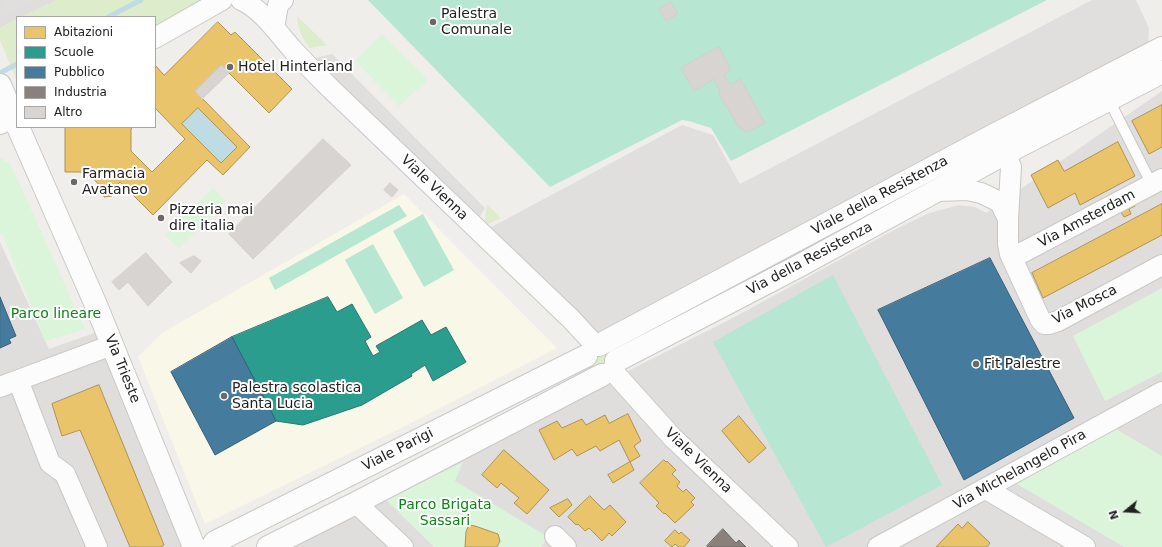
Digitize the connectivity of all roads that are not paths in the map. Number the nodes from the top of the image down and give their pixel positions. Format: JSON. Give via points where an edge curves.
{"nodes":[{"id":1,"x":222,"y":0,"type":"edge"},
{"id":2,"x":241,"y":0,"type":"edge"},
{"id":3,"x":283,"y":0,"type":"edge"},
{"id":4,"x":274,"y":28,"type":"junction"},
{"id":5,"x":156,"y":37,"type":"edge"},
{"id":6,"x":1162,"y":48,"type":"edge"},
{"id":7,"x":1162,"y":72,"type":"edge"},
{"id":8,"x":0,"y":85,"type":"edge"},
{"id":9,"x":1109,"y":100,"type":"junction"},
{"id":10,"x":12,"y":119,"type":"edge"},
{"id":11,"x":1004,"y":155,"type":"junction"},
{"id":12,"x":1156,"y":180,"type":"edge"},
{"id":13,"x":937,"y":191,"type":"junction"},
{"id":14,"x":1008,"y":219,"type":"junction"},
{"id":15,"x":1012,"y":258,"type":"junction"},
{"id":16,"x":1162,"y":265,"type":"edge"},
{"id":17,"x":112,"y":345,"type":"junction"},
{"id":18,"x":594,"y":349,"type":"junction"},
{"id":19,"x":610,"y":369,"type":"junction"},
{"id":20,"x":18,"y":380,"type":"junction"},
{"id":21,"x":0,"y":387,"type":"edge"},
{"id":22,"x":1162,"y":392,"type":"edge"},
{"id":23,"x":986,"y":489,"type":"junction"},
{"id":24,"x":356,"y":503,"type":"junction"},
{"id":25,"x":97,"y":547,"type":"edge"},
{"id":26,"x":194,"y":547,"type":"edge"},
{"id":27,"x":212,"y":547,"type":"edge"},
{"id":28,"x":268,"y":547,"type":"edge"},
{"id":29,"x":403,"y":547,"type":"edge"},
{"id":30,"x":788,"y":547,"type":"edge"},
{"id":31,"x":878,"y":547,"type":"edge"},
{"id":32,"x":1085,"y":547,"type":"edge"}],
"edges":[{"from":1,"to":5,"type":"street"},
{"from":2,"to":4,"type":"street","name":"Viale Vienna","via":[[261,13]]},
{"from":3,"to":4,"type":"street","via":[[278,5]]},
{"from":4,"to":18,"type":"street","name":"Viale Vienna","via":[[330,88],[561,308]]},
{"from":6,"to":18,"type":"street","name":"Viale della Resistenza"},
{"from":7,"to":9,"type":"street"},
{"from":8,"to":10,"type":"street","name":"Via Trieste"},
{"from":9,"to":11,"type":"street"},
{"from":9,"to":12,"type":"lane"},
{"from":10,"to":17,"type":"street","name":"Via Trieste"},
{"from":11,"to":13,"type":"street","name":"Via della Resistenza"},
{"from":11,"to":14,"type":"street","name":"Via Mosca","via":[[1011,167]]},
{"from":12,"to":15,"type":"street","name":"Via Amsterdam"},
{"from":13,"to":14,"type":"street","name":"Via Mosca","via":[[967,190],[981,193],[1000,202]]},
{"from":13,"to":19,"type":"street","name":"Via della Resistenza"},
{"from":14,"to":15,"type":"street","name":"Via Mosca","via":[[1008,244]]},
{"from":15,"to":16,"type":"street","name":"Via Mosca","via":[[1044,324],[1050,324]]},
{"from":17,"to":20,"type":"street"},
{"from":17,"to":26,"type":"street","name":"Via Trieste"},
{"from":18,"to":19,"type":"street","via":[[604,345],[612,350],[616,358]]},
{"from":18,"to":27,"type":"street","name":"Viale Parigi","via":[[215,542]]},
{"from":19,"to":24,"type":"street","name":"Viale Parigi"},
{"from":19,"to":30,"type":"street","name":"Viale Vienna","via":[[673,438]]},
{"from":20,"to":21,"type":"street"},
{"from":20,"to":25,"type":"street","via":[[50,463],[65,474]]},
{"from":22,"to":23,"type":"street","name":"Via Michelangelo Pira"},
{"from":23,"to":31,"type":"street","name":"Via Michelangelo Pira"},
{"from":23,"to":32,"type":"street"},
{"from":24,"to":28,"type":"street","name":"Viale Parigi"},
{"from":24,"to":29,"type":"street"}]}
